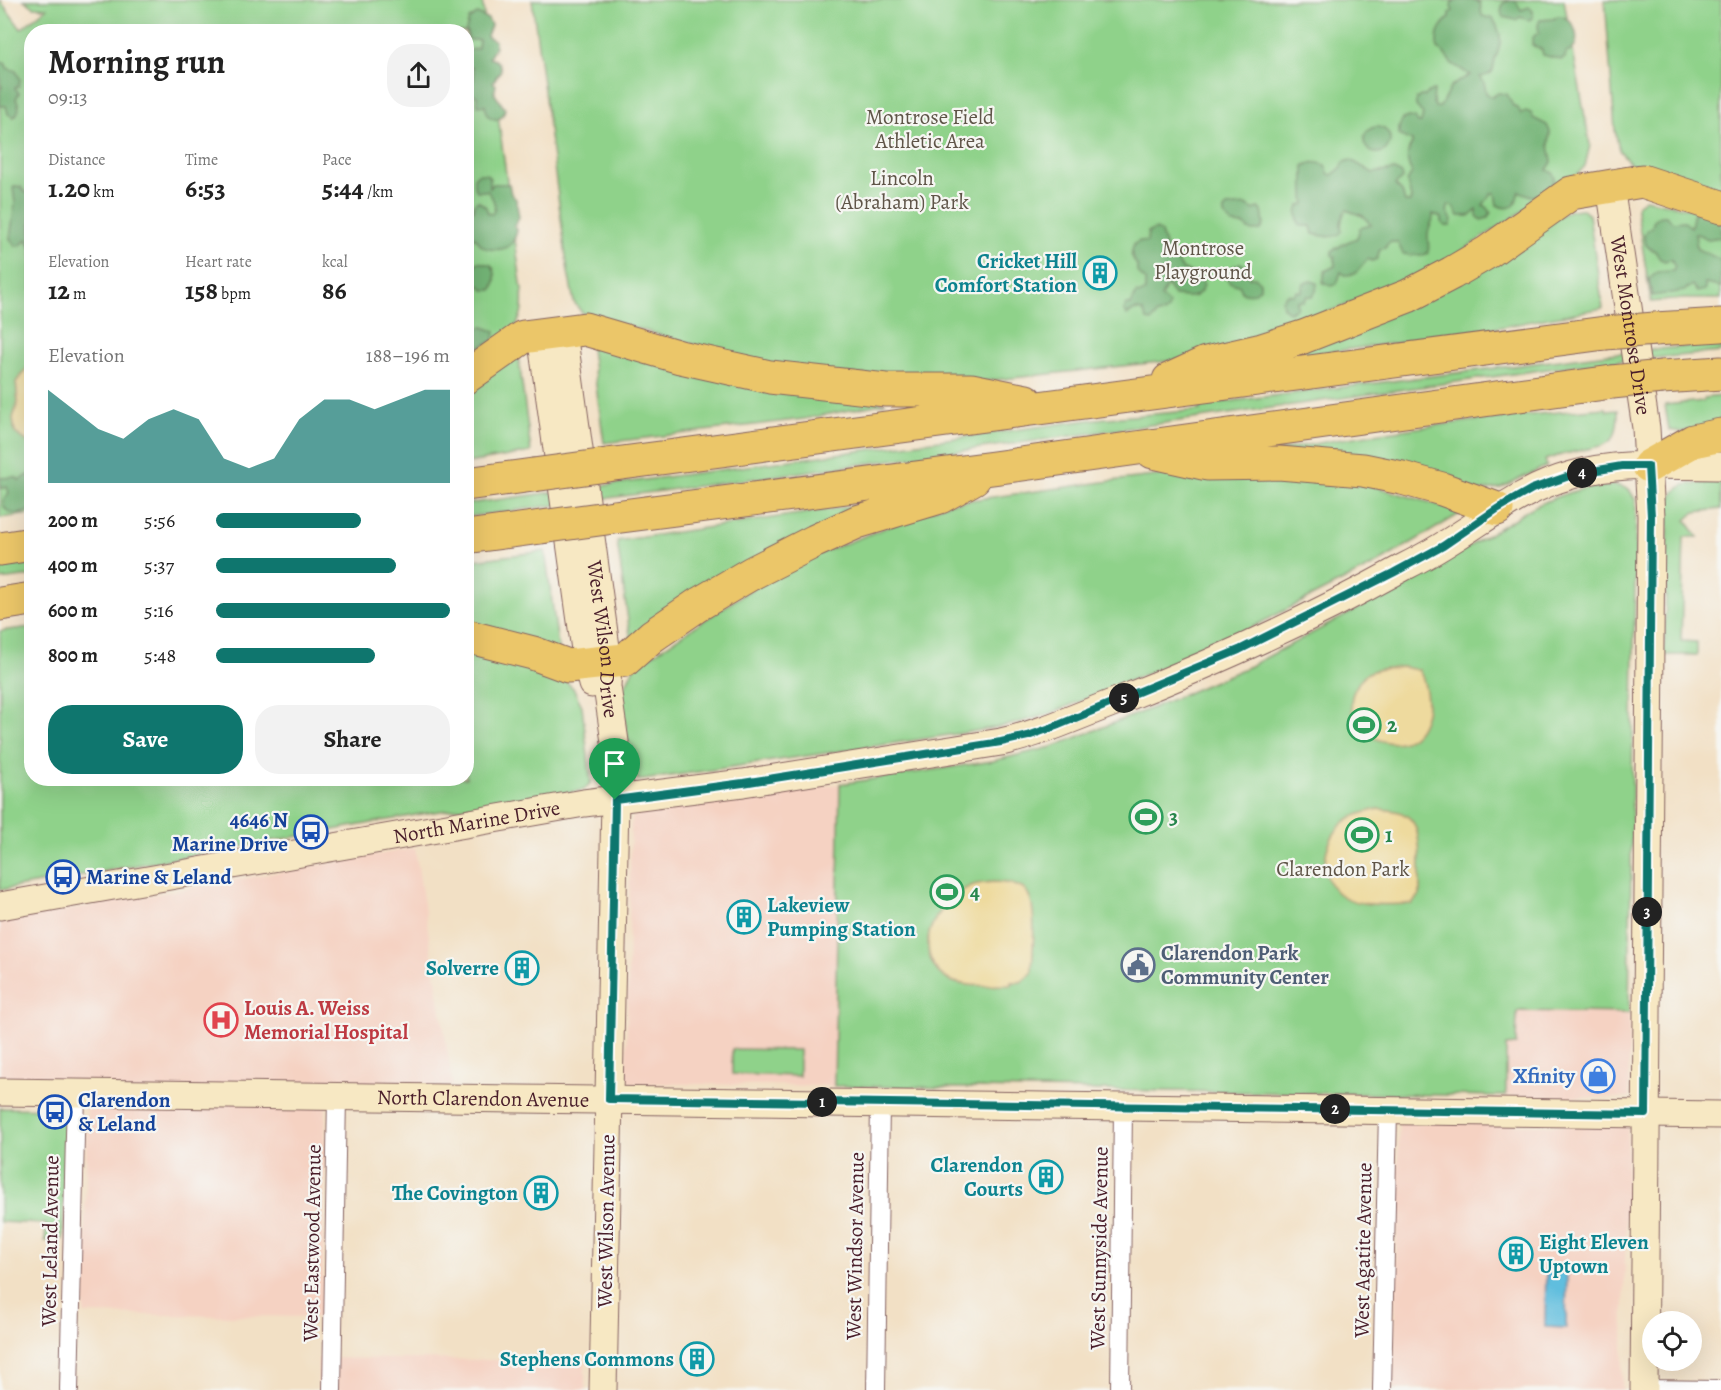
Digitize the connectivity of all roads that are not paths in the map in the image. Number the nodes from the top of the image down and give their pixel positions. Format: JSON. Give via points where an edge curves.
{"nodes":[{"id":1,"x":1610,"y":186,"type":"junction"},
{"id":2,"x":1721,"y":207,"type":"edge"},
{"id":3,"x":1721,"y":325,"type":"edge"},
{"id":4,"x":552,"y":334,"type":"junction"},
{"id":5,"x":474,"y":371,"type":"edge"},
{"id":6,"x":1721,"y":373,"type":"edge"},
{"id":7,"x":1141,"y":394,"type":"junction"},
{"id":8,"x":1050,"y":406,"type":"junction"},
{"id":9,"x":1721,"y":435,"type":"edge"},
{"id":10,"x":1134,"y":447,"type":"junction"},
{"id":11,"x":1648,"y":466,"type":"junction"},
{"id":12,"x":1721,"y":466,"type":"edge"},
{"id":13,"x":993,"y":468,"type":"junction"},
{"id":14,"x":474,"y":483,"type":"edge"},
{"id":15,"x":1497,"y":509,"type":"junction"},
{"id":16,"x":474,"y":536,"type":"edge"},
{"id":17,"x":24,"y":545,"type":"edge"},
{"id":18,"x":0,"y":549,"type":"edge"},
{"id":19,"x":24,"y":600,"type":"edge"},
{"id":20,"x":0,"y":604,"type":"edge"},
{"id":21,"x":474,"y":638,"type":"edge"},
{"id":22,"x":598,"y":663,"type":"junction"},
{"id":23,"x":615,"y":800,"type":"junction"},
{"id":24,"x":0,"y":906,"type":"edge"},
{"id":25,"x":0,"y":1092,"type":"edge"},
{"id":26,"x":76,"y":1093,"type":"junction"},
{"id":27,"x":337,"y":1096,"type":"junction"},
{"id":28,"x":609,"y":1099,"type":"junction"},
{"id":29,"x":880,"y":1103,"type":"junction"},
{"id":30,"x":1123,"y":1106,"type":"junction"},
{"id":31,"x":1388,"y":1110,"type":"junction"},
{"id":32,"x":1646,"y":1114,"type":"junction"},
{"id":33,"x":1721,"y":1115,"type":"edge"},
{"id":34,"x":1644,"y":1389,"type":"edge"},
{"id":35,"x":69,"y":1390,"type":"edge"},
{"id":36,"x":332,"y":1390,"type":"edge"},
{"id":37,"x":603,"y":1390,"type":"edge"},
{"id":38,"x":876,"y":1390,"type":"edge"},
{"id":39,"x":1120,"y":1390,"type":"edge"},
{"id":40,"x":1382,"y":1390,"type":"edge"},
{"id":41,"x":1721,"y":1390,"type":"edge"}],
"edges":[{"from":1,"to":2,"type":"highway","via":[[1642,181]]},
{"from":1,"to":7,"type":"highway","via":[[1571,193],[1488,252],[1408,296],[1303,337],[1206,363]]},
{"from":1,"to":11,"type":"street","name":"West Montrose Drive","via":[[1646,428]]},
{"from":3,"to":7,"type":"highway","bridge":true,"via":[[1605,333]]},
{"from":4,"to":5,"type":"highway","via":[[518,340]]},
{"from":4,"to":8,"type":"highway","via":[[596,331],[680,357],[770,377],[886,390],[971,390]]},
{"from":4,"to":22,"type":"street","name":"West Wilson Drive"},
{"from":6,"to":10,"type":"highway","bridge":true,"via":[[1612,382]]},
{"from":7,"to":8,"type":"highway"},
{"from":8,"to":14,"type":"highway","bridge":true},
{"from":9,"to":11,"type":"highway","via":[[1693,441]]},
{"from":10,"to":13,"type":"highway"},
{"from":10,"to":15,"type":"highway","via":[[1207,464],[1279,463],[1363,470],[1442,489]]},
{"from":11,"to":12,"type":"street","name":"North Marine Drive"},
{"from":11,"to":15,"type":"street","name":"North Marine Drive","via":[[1575,474],[1532,489]]},
{"from":11,"to":32,"type":"street","name":"West Montrose Drive","via":[[1651,516]]},
{"from":13,"to":16,"type":"highway","bridge":true},
{"from":13,"to":22,"type":"highway","via":[[940,497],[857,522],[804,546],[699,604],[624,660]]},
{"from":15,"to":23,"type":"street","name":"North Marine Drive","via":[[1443,546],[1239,650],[1028,736]]},
{"from":17,"to":18,"type":"highway"},
{"from":19,"to":20,"type":"highway"},
{"from":21,"to":22,"type":"highway","via":[[568,666]]},
{"from":22,"to":23,"type":"street","name":"West Wilson Drive","via":[[593,688],[606,778]]},
{"from":23,"to":24,"type":"street","name":"North Marine Drive"},
{"from":23,"to":28,"type":"street","name":"West Wilson Avenue"},
{"from":25,"to":26,"type":"street","name":"North Clarendon Avenue"},
{"from":26,"to":27,"type":"street","name":"North Clarendon Avenue"},
{"from":26,"to":35,"type":"street","name":"West Leland Avenue"},
{"from":27,"to":28,"type":"street","name":"North Clarendon Avenue"},
{"from":27,"to":36,"type":"street","name":"West Eastwood Avenue"},
{"from":28,"to":29,"type":"street","name":"North Clarendon Avenue"},
{"from":28,"to":37,"type":"street","name":"West Wilson Avenue"},
{"from":29,"to":30,"type":"street","name":"North Clarendon Avenue"},
{"from":29,"to":38,"type":"street","name":"West Windsor Avenue"},
{"from":30,"to":31,"type":"street","name":"North Clarendon Avenue"},
{"from":30,"to":39,"type":"street","name":"West Sunnyside Avenue"},
{"from":31,"to":32,"type":"street","name":"North Clarendon Avenue"},
{"from":31,"to":40,"type":"street","name":"West Agatite Avenue"},
{"from":32,"to":33,"type":"street","name":"North Clarendon Avenue"},
{"from":32,"to":34,"type":"street","name":"West Montrose Drive"},
{"from":34,"to":41,"type":"street"}]}
